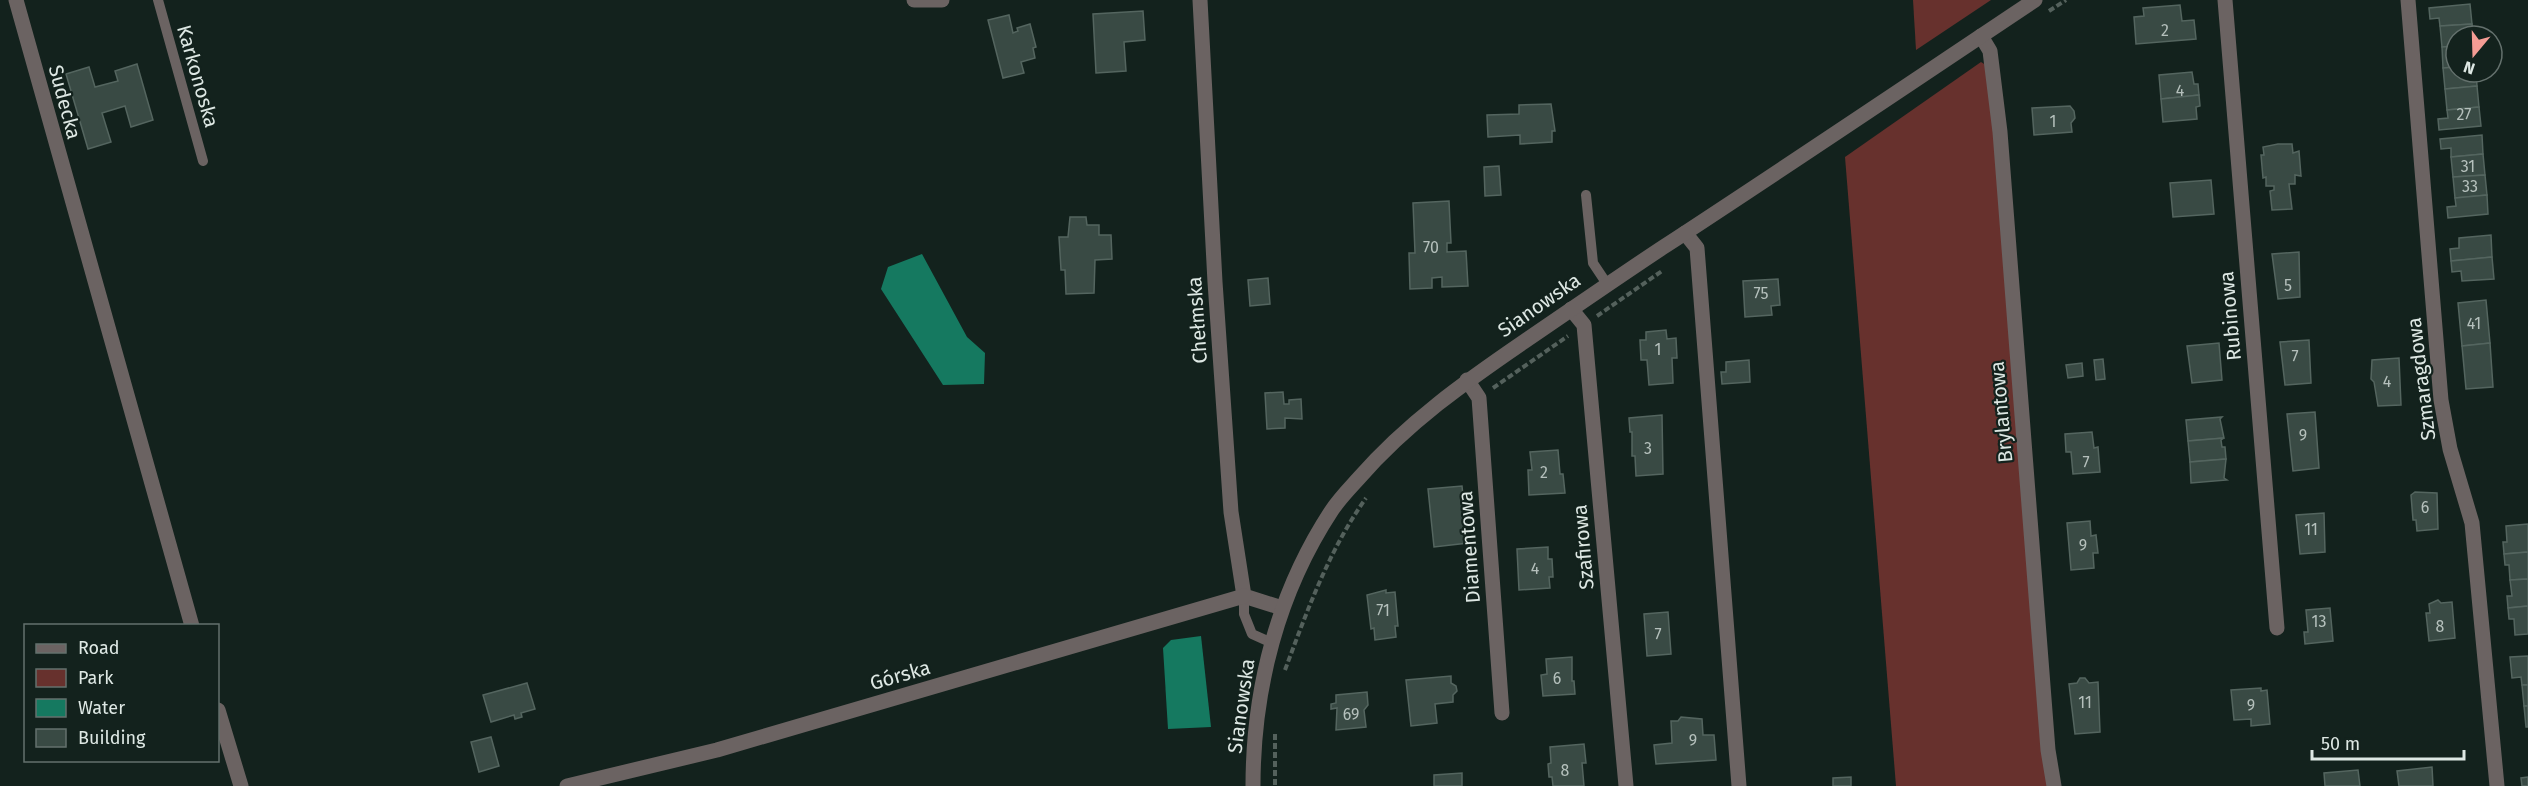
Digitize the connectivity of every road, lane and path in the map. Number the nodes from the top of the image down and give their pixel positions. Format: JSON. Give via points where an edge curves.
{"nodes":[{"id":1,"x":16,"y":0,"type":"edge"},
{"id":2,"x":158,"y":0,"type":"edge"},
{"id":3,"x":914,"y":0,"type":"edge"},
{"id":4,"x":942,"y":0,"type":"edge"},
{"id":5,"x":1200,"y":0,"type":"edge"},
{"id":6,"x":2035,"y":0,"type":"edge"},
{"id":7,"x":2224,"y":0,"type":"edge"},
{"id":8,"x":2408,"y":0,"type":"edge"},
{"id":9,"x":1981,"y":36,"type":"junction"},
{"id":10,"x":203,"y":161,"type":"dead end"},
{"id":11,"x":1586,"y":195,"type":"dead end"},
{"id":12,"x":1685,"y":233,"type":"junction"},
{"id":13,"x":1607,"y":284,"type":"junction"},
{"id":14,"x":1571,"y":309,"type":"junction"},
{"id":15,"x":1467,"y":380,"type":"junction"},
{"id":16,"x":1244,"y":596,"type":"junction"},
{"id":17,"x":1282,"y":608,"type":"junction"},
{"id":18,"x":191,"y":624,"type":"edge"},
{"id":19,"x":2277,"y":628,"type":"dead end"},
{"id":20,"x":1272,"y":643,"type":"junction"},
{"id":21,"x":219,"y":713,"type":"edge"},
{"id":22,"x":1502,"y":713,"type":"dead end"},
{"id":23,"x":571,"y":785,"type":"edge"},
{"id":24,"x":241,"y":786,"type":"edge"},
{"id":25,"x":1253,"y":786,"type":"edge"},
{"id":26,"x":1626,"y":786,"type":"edge"},
{"id":27,"x":1739,"y":786,"type":"edge"},
{"id":28,"x":2054,"y":786,"type":"edge"},
{"id":29,"x":2497,"y":786,"type":"edge"}],
"edges":[{"from":1,"to":18,"type":"street","name":"Sudecka"},
{"from":2,"to":10,"type":"lane","name":"Karkonoska"},
{"from":3,"to":4,"type":"street"},
{"from":5,"to":16,"type":"street","name":"Chełmska","via":[[1231,512]]},
{"from":6,"to":9,"type":"street","name":"Sianowska"},
{"from":7,"to":19,"type":"street","name":"Rubinowa"},
{"from":8,"to":29,"type":"street","name":"Szmaragdowa","via":[[2441,400],[2450,448],[2472,523]]},
{"from":9,"to":12,"type":"street","name":"Sianowska"},
{"from":9,"to":28,"type":"street","name":"Brylantowa","via":[[1990,51],[2000,132],[2048,750]]},
{"from":11,"to":13,"type":"lane","via":[[1593,263]]},
{"from":12,"to":13,"type":"street","name":"Sianowska"},
{"from":12,"to":27,"type":"street","via":[[1697,248]]},
{"from":13,"to":14,"type":"street","name":"Sianowska"},
{"from":14,"to":15,"type":"street","name":"Sianowska"},
{"from":14,"to":26,"type":"street","name":"Szafirowa","via":[[1584,325]]},
{"from":15,"to":17,"type":"street","name":"Sianowska","via":[[1425,412],[1334,507],[1302,560]]},
{"from":15,"to":22,"type":"street","name":"Diamentowa","via":[[1479,398]]},
{"from":16,"to":17,"type":"street"},
{"from":16,"to":20,"type":"lane","via":[[1244,614],[1252,634]]},
{"from":16,"to":23,"type":"street","name":"Górska","via":[[717,750]]},
{"from":17,"to":20,"type":"street","name":"Sianowska"},
{"from":20,"to":25,"type":"street","name":"Sianowska","via":[[1258,709]]},
{"from":21,"to":24,"type":"street"}]}
